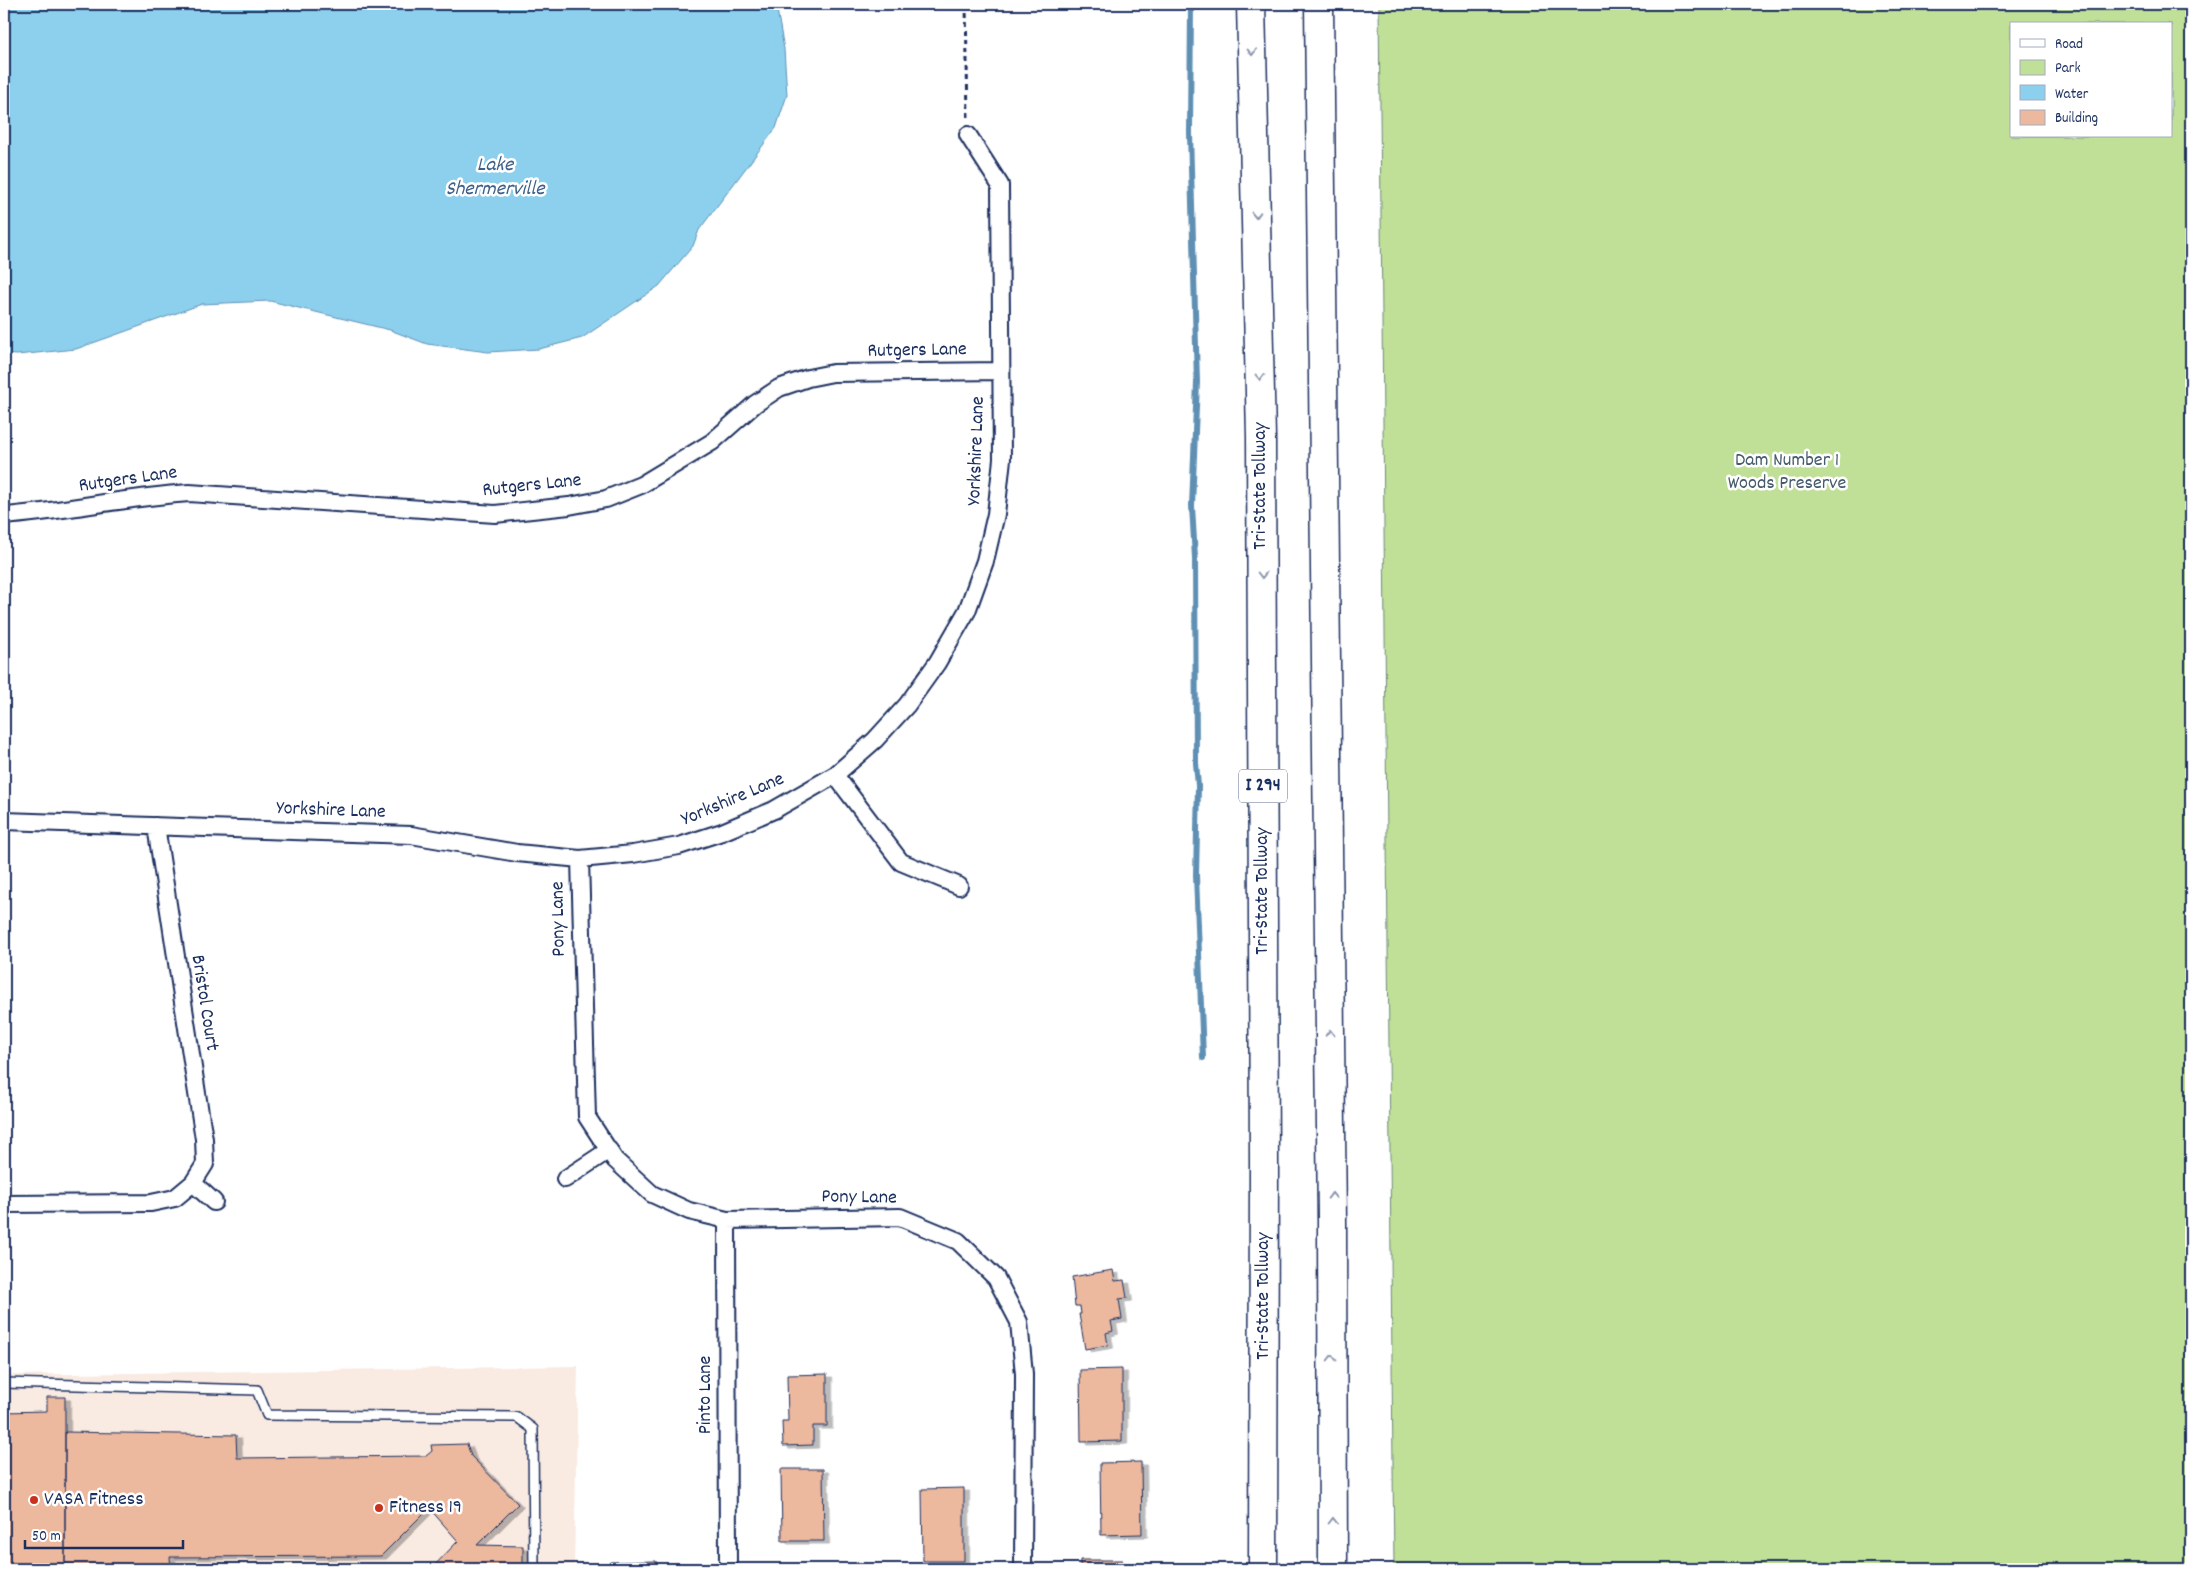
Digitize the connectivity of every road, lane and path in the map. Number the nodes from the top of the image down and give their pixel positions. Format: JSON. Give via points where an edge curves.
{"nodes":[{"id":1,"x":966,"y":4,"type":"edge"},
{"id":2,"x":1251,"y":4,"type":"edge"},
{"id":3,"x":1319,"y":4,"type":"edge"},
{"id":4,"x":968,"y":134,"type":"joint"},
{"id":5,"x":1001,"y":371,"type":"junction"},
{"id":6,"x":4,"y":516,"type":"edge"},
{"id":7,"x":835,"y":775,"type":"junction"},
{"id":8,"x":4,"y":821,"type":"edge"},
{"id":9,"x":156,"y":826,"type":"junction"},
{"id":10,"x":580,"y":859,"type":"junction"},
{"id":11,"x":959,"y":886,"type":"dead end"},
{"id":12,"x":609,"y":1150,"type":"junction"},
{"id":13,"x":565,"y":1179,"type":"dead end"},
{"id":14,"x":193,"y":1183,"type":"junction"},
{"id":15,"x":214,"y":1202,"type":"dead end"},
{"id":16,"x":4,"y":1204,"type":"edge"},
{"id":17,"x":727,"y":1220,"type":"junction"},
{"id":18,"x":4,"y":1383,"type":"edge"},
{"id":19,"x":534,"y":1569,"type":"edge"},
{"id":20,"x":728,"y":1569,"type":"edge"},
{"id":21,"x":1023,"y":1569,"type":"edge"},
{"id":22,"x":1263,"y":1569,"type":"edge"},
{"id":23,"x":1333,"y":1569,"type":"edge"}],
"edges":[{"from":1,"to":4,"type":"path"},
{"from":2,"to":22,"type":"highway","name":"Tri-State Tollway","number":"I 294","one_way":true,"via":[[1261,446]]},
{"from":23,"to":3,"type":"highway","one_way":true},
{"from":4,"to":5,"type":"street","name":"Yorkshire Lane","via":[[1000,184]]},
{"from":5,"to":6,"type":"street","name":"Rutgers Lane","via":[[833,373],[808,378],[779,388],[755,404],[712,442],[641,485],[606,498],[569,506],[495,514],[189,493]]},
{"from":5,"to":7,"type":"street","name":"Yorkshire Lane","via":[[1002,459],[996,514],[985,560],[966,611],[937,663],[907,705],[875,740]]},
{"from":7,"to":10,"type":"street","name":"Yorkshire Lane","via":[[774,810],[714,835],[679,846]]},
{"from":7,"to":11,"type":"street","via":[[901,862]]},
{"from":8,"to":9,"type":"street","name":"Yorkshire Lane"},
{"from":9,"to":10,"type":"street","name":"Yorkshire Lane","via":[[411,835],[517,853]]},
{"from":9,"to":14,"type":"street","name":"Bristol Court","via":[[204,1139],[205,1164]]},
{"from":10,"to":12,"type":"street","name":"Pony Lane","via":[[587,1117]]},
{"from":12,"to":13,"type":"street"},
{"from":12,"to":17,"type":"street","name":"Pony Lane","via":[[652,1194],[689,1211]]},
{"from":14,"to":15,"type":"street"},
{"from":14,"to":16,"type":"street","name":"Bristol Court","via":[[175,1198],[151,1203]]},
{"from":17,"to":20,"type":"street","name":"Pinto Lane"},
{"from":17,"to":21,"type":"street","name":"Pony Lane","via":[[900,1217],[958,1241],[996,1278],[1019,1322],[1024,1374]]},
{"from":18,"to":19,"type":"lane","via":[[257,1390],[267,1415],[517,1417],[533,1429]]}]}
